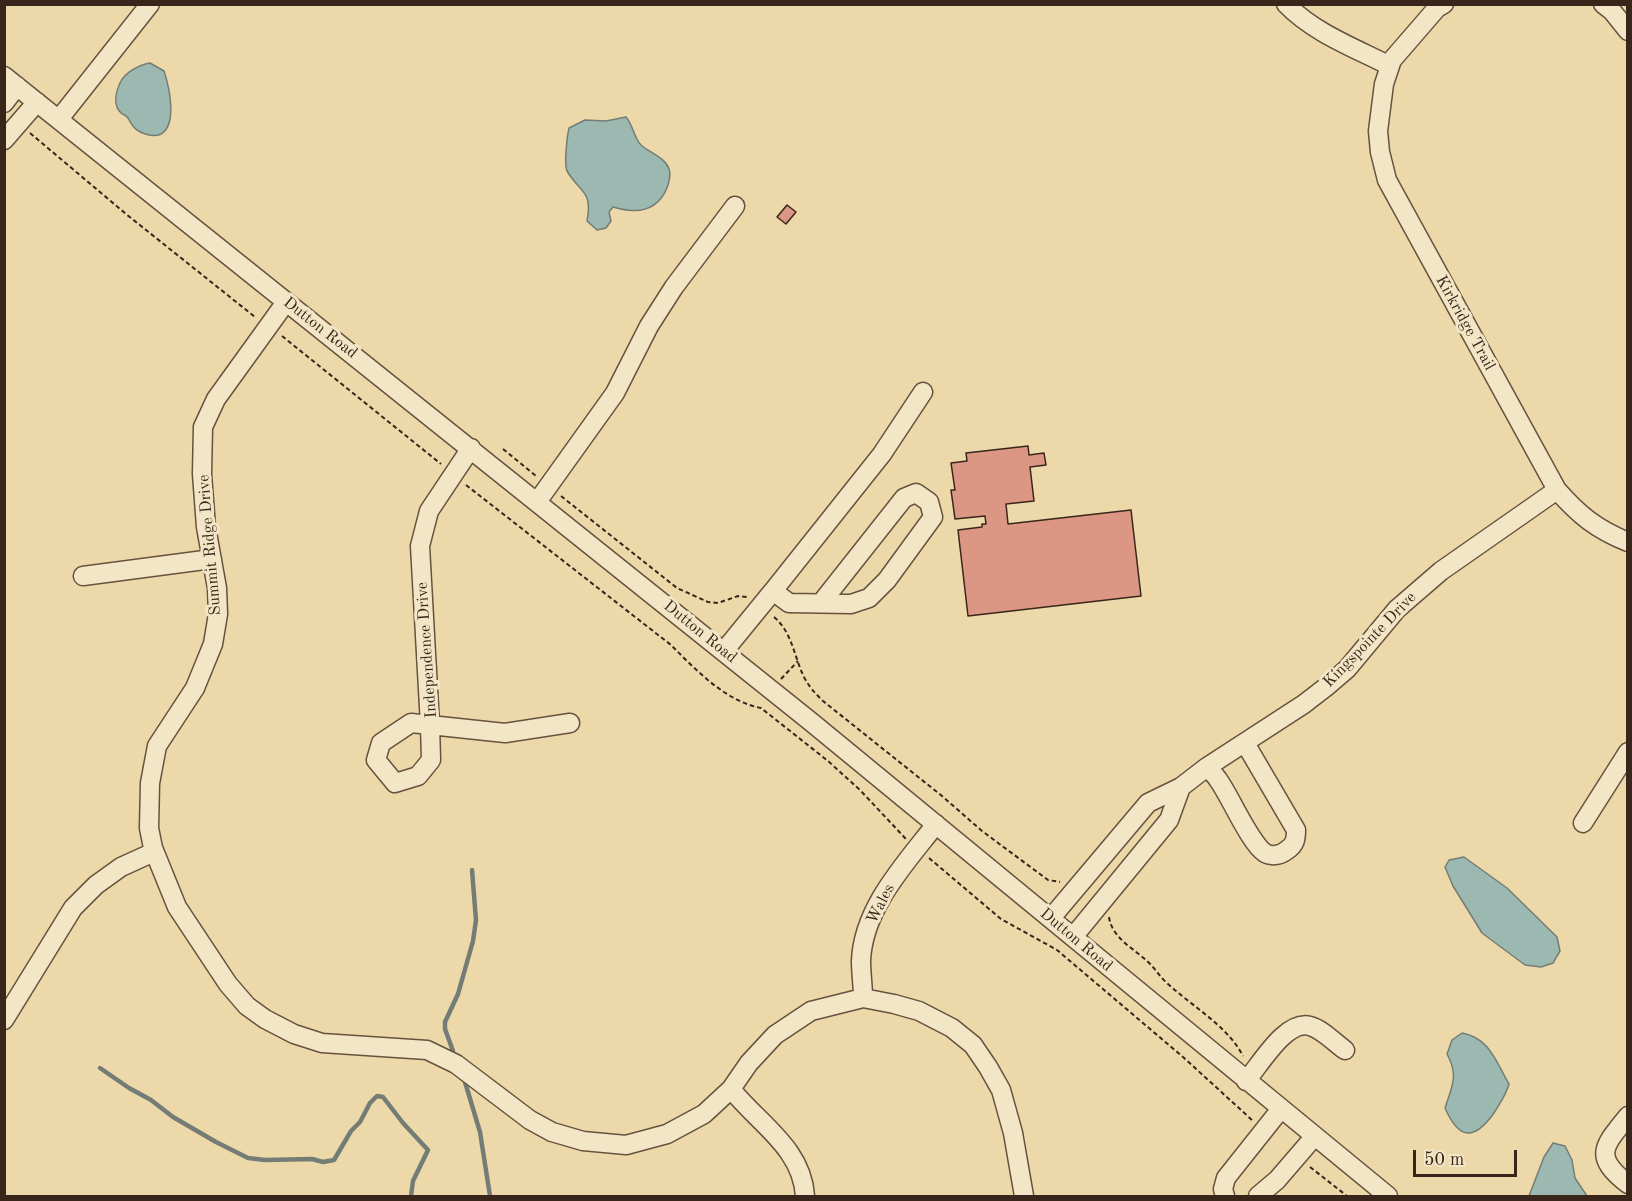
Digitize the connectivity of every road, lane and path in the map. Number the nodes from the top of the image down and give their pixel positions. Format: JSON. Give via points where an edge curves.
{"nodes":[{"id":1,"x":150,"y":4,"type":"edge"},
{"id":2,"x":1286,"y":4,"type":"edge"},
{"id":3,"x":1444,"y":4,"type":"edge"},
{"id":4,"x":1603,"y":4,"type":"edge"},
{"id":5,"x":1628,"y":31,"type":"edge"},
{"id":6,"x":1390,"y":66,"type":"junction"},
{"id":7,"x":11,"y":81,"type":"edge"},
{"id":8,"x":37,"y":102,"type":"junction"},
{"id":9,"x":4,"y":103,"type":"edge"},
{"id":10,"x":59,"y":119,"type":"junction"},
{"id":11,"x":20,"y":122,"type":"junction"},
{"id":12,"x":4,"y":140,"type":"edge"},
{"id":13,"x":735,"y":206,"type":"dead end"},
{"id":14,"x":286,"y":302,"type":"junction"},
{"id":15,"x":268,"y":327,"type":"junction"},
{"id":16,"x":922,"y":392,"type":"dead end"},
{"id":17,"x":471,"y":448,"type":"junction"},
{"id":18,"x":503,"y":449,"type":"dead end"},
{"id":19,"x":452,"y":474,"type":"junction"},
{"id":20,"x":549,"y":486,"type":"junction"},
{"id":21,"x":1557,"y":490,"type":"junction"},
{"id":22,"x":537,"y":502,"type":"junction"},
{"id":23,"x":1628,"y":542,"type":"edge"},
{"id":24,"x":212,"y":559,"type":"junction"},
{"id":25,"x":83,"y":576,"type":"dead end"},
{"id":26,"x":773,"y":591,"type":"junction"},
{"id":27,"x":821,"y":603,"type":"junction"},
{"id":28,"x":760,"y":607,"type":"junction"},
{"id":29,"x":724,"y":651,"type":"junction"},
{"id":30,"x":798,"y":661,"type":"junction"},
{"id":31,"x":783,"y":676,"type":"dead end"},
{"id":32,"x":570,"y":723,"type":"dead end"},
{"id":33,"x":1245,"y":743,"type":"junction"},
{"id":34,"x":1628,"y":752,"type":"edge"},
{"id":35,"x":1207,"y":767,"type":"junction"},
{"id":36,"x":1181,"y":787,"type":"junction"},
{"id":37,"x":1583,"y":823,"type":"dead end"},
{"id":38,"x":936,"y":824,"type":"junction"},
{"id":39,"x":917,"y":848,"type":"junction"},
{"id":40,"x":154,"y":852,"type":"junction"},
{"id":41,"x":1076,"y":888,"type":"junction"},
{"id":42,"x":1099,"y":906,"type":"junction"},
{"id":43,"x":1050,"y":918,"type":"junction"},
{"id":44,"x":1073,"y":937,"type":"junction"},
{"id":45,"x":863,"y":998,"type":"junction"},
{"id":46,"x":4,"y":1020,"type":"edge"},
{"id":47,"x":1345,"y":1050,"type":"dead end"},
{"id":48,"x":1249,"y":1078,"type":"junction"},
{"id":49,"x":731,"y":1089,"type":"junction"},
{"id":50,"x":1280,"y":1110,"type":"junction"},
{"id":51,"x":1628,"y":1116,"type":"edge"},
{"id":52,"x":1264,"y":1131,"type":"junction"},
{"id":53,"x":1314,"y":1137,"type":"junction"},
{"id":54,"x":1297,"y":1156,"type":"junction"},
{"id":55,"x":1628,"y":1184,"type":"edge"},
{"id":56,"x":805,"y":1197,"type":"edge"},
{"id":57,"x":1024,"y":1197,"type":"edge"},
{"id":58,"x":1225,"y":1197,"type":"edge"},
{"id":59,"x":1258,"y":1197,"type":"edge"},
{"id":60,"x":1347,"y":1197,"type":"edge"},
{"id":61,"x":1388,"y":1197,"type":"edge"}],
"edges":[{"from":1,"to":10,"type":"street"},
{"from":2,"to":6,"type":"street","via":[[1330,36]]},
{"from":3,"to":6,"type":"street","via":[[1414,33]]},
{"from":4,"to":5,"type":"street"},
{"from":6,"to":21,"type":"street","name":"Kirkridge Trail","via":[[1378,131],[1387,180]]},
{"from":7,"to":8,"type":"street","name":"Dutton Road"},
{"from":7,"to":9,"type":"street"},
{"from":8,"to":10,"type":"street","name":"Dutton Road"},
{"from":8,"to":11,"type":"street"},
{"from":10,"to":14,"type":"street","name":"Dutton Road"},
{"from":11,"to":12,"type":"street"},
{"from":11,"to":15,"type":"path","via":[[110,202]]},
{"from":13,"to":20,"type":"street","via":[[674,287],[615,393]]},
{"from":14,"to":15,"type":"street","name":"Summit Ridge Drive"},
{"from":14,"to":17,"type":"street","name":"Dutton Road"},
{"from":15,"to":19,"type":"path"},
{"from":15,"to":24,"type":"street","name":"Summit Ridge Drive","via":[[216,399],[204,427],[202,474]]},
{"from":16,"to":26,"type":"street","via":[[882,454]]},
{"from":17,"to":19,"type":"street","name":"Independence Drive"},
{"from":17,"to":22,"type":"street","name":"Dutton Road"},
{"from":18,"to":20,"type":"path"},
{"from":19,"to":32,"type":"street","name":"Independence Drive","via":[[429,511],[420,546],[430,725],[504,733]]},
{"from":19,"to":39,"type":"path","via":[[645,624],[726,693],[761,708],[810,746]]},
{"from":20,"to":22,"type":"street"},
{"from":20,"to":28,"type":"path","via":[[677,588],[708,602],[747,597]]},
{"from":21,"to":23,"type":"street","name":"Kirkridge Trail","via":[[1603,531]]},
{"from":21,"to":33,"type":"street","name":"Kingspointe Drive","via":[[1441,571],[1397,609],[1347,669]]},
{"from":22,"to":29,"type":"street","name":"Dutton Road"},
{"from":24,"to":25,"type":"street"},
{"from":24,"to":40,"type":"street","name":"Summit Ridge Drive","via":[[218,614],[213,644],[195,688],[157,746],[149,828]]},
{"from":26,"to":27,"type":"street","via":[[789,603]]},
{"from":26,"to":28,"type":"street"},
{"from":27,"to":27,"type":"street","via":[[851,604],[869,598],[933,517],[929,501],[916,493],[904,498]]},
{"from":28,"to":29,"type":"street"},
{"from":28,"to":30,"type":"path","via":[[784,628]]},
{"from":29,"to":38,"type":"street","name":"Dutton Road"},
{"from":30,"to":31,"type":"path"},
{"from":30,"to":41,"type":"path","via":[[813,691],[982,831],[1042,876]]},
{"from":33,"to":35,"type":"street","name":"Kingspointe Drive"},
{"from":33,"to":35,"type":"street","via":[[1296,830],[1296,839],[1283,853],[1264,852]]},
{"from":34,"to":37,"type":"street"},
{"from":35,"to":36,"type":"street","name":"Kingspointe Drive"},
{"from":36,"to":41,"type":"street","name":"Kingspointe Drive","via":[[1148,803]]},
{"from":36,"to":42,"type":"street","via":[[1169,820]]},
{"from":38,"to":39,"type":"street","name":"Wales"},
{"from":38,"to":43,"type":"street","name":"Dutton Road"},
{"from":39,"to":45,"type":"street","name":"Wales","via":[[885,892],[868,924],[861,960]]},
{"from":39,"to":52,"type":"path","via":[[1001,919],[1057,950]]},
{"from":40,"to":46,"type":"street","via":[[121,867],[73,908]]},
{"from":40,"to":49,"type":"street","name":"Summit Ridge Drive","via":[[177,907],[228,984],[247,1006],[294,1034],[322,1043],[427,1050],[456,1064],[530,1120],[552,1132],[583,1141],[626,1145],[666,1134],[704,1114]]},
{"from":41,"to":43,"type":"street","name":"Kingspointe Drive"},
{"from":42,"to":44,"type":"street"},
{"from":42,"to":48,"type":"path","via":[[1118,937],[1231,1038],[1239,1048]]},
{"from":43,"to":44,"type":"street","name":"Dutton Road"},
{"from":44,"to":48,"type":"street","name":"Dutton Road"},
{"from":45,"to":49,"type":"street","name":"Summit Ridge Drive","via":[[811,1011],[775,1035]]},
{"from":45,"to":57,"type":"street","name":"Summit Ridge Drive","via":[[919,1011],[952,1028],[973,1045],[1001,1090]]},
{"from":47,"to":48,"type":"street","via":[[1310,1025],[1298,1026],[1285,1034]]},
{"from":48,"to":50,"type":"street","name":"Dutton Road"},
{"from":49,"to":56,"type":"street","via":[[793,1156]]},
{"from":50,"to":52,"type":"street"},
{"from":50,"to":53,"type":"street","name":"Dutton Road"},
{"from":51,"to":55,"type":"street","via":[[1605,1146],[1608,1165]]},
{"from":52,"to":58,"type":"street","via":[[1226,1178]]},
{"from":53,"to":54,"type":"street"},
{"from":53,"to":61,"type":"street","name":"Dutton Road"},
{"from":54,"to":59,"type":"street"},
{"from":54,"to":60,"type":"path"}]}
